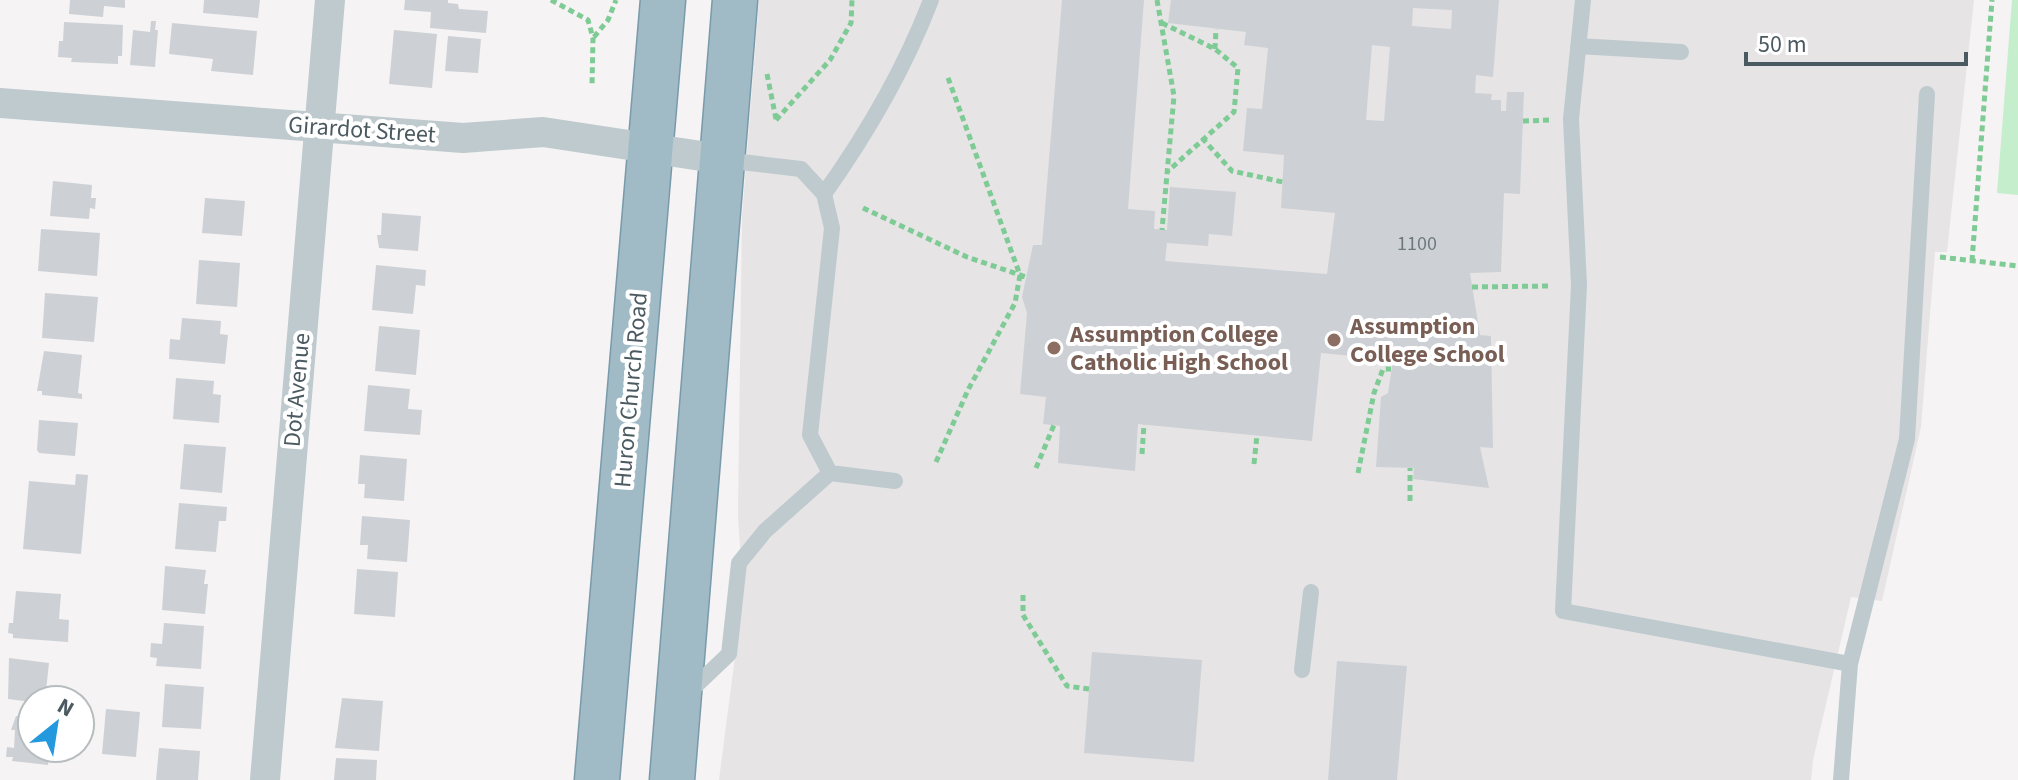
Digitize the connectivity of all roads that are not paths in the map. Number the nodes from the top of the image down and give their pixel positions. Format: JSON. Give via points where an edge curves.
{"nodes":[{"id":1,"x":330,"y":0,"type":"edge"},
{"id":2,"x":663,"y":0,"type":"edge"},
{"id":3,"x":735,"y":0,"type":"edge"},
{"id":4,"x":931,"y":0,"type":"edge"},
{"id":5,"x":1583,"y":0,"type":"edge"},
{"id":6,"x":1578,"y":46,"type":"junction"},
{"id":7,"x":1681,"y":52,"type":"dead end"},
{"id":8,"x":1927,"y":94,"type":"dead end"},
{"id":9,"x":0,"y":103,"type":"edge"},
{"id":10,"x":318,"y":127,"type":"junction"},
{"id":11,"x":652,"y":148,"type":"junction"},
{"id":12,"x":721,"y":159,"type":"junction"},
{"id":13,"x":824,"y":194,"type":"junction"},
{"id":14,"x":830,"y":473,"type":"junction"},
{"id":15,"x":895,"y":481,"type":"dead end"},
{"id":16,"x":1311,"y":592,"type":"dead end"},
{"id":17,"x":1850,"y":664,"type":"junction"},
{"id":18,"x":1302,"y":670,"type":"dead end"},
{"id":19,"x":678,"y":702,"type":"junction"},
{"id":20,"x":265,"y":780,"type":"edge"},
{"id":21,"x":597,"y":780,"type":"edge"},
{"id":22,"x":672,"y":780,"type":"edge"},
{"id":23,"x":1841,"y":780,"type":"edge"}],
"edges":[{"from":1,"to":10,"type":"street","name":"Dot Avenue"},
{"from":2,"to":11,"type":"highway","name":"Huron Church Road"},
{"from":3,"to":12,"type":"highway"},
{"from":4,"to":13,"type":"lane","via":[[917,36]]},
{"from":5,"to":6,"type":"lane"},
{"from":6,"to":7,"type":"lane"},
{"from":6,"to":17,"type":"lane","via":[[1571,119],[1579,285],[1563,611]]},
{"from":8,"to":17,"type":"lane","via":[[1907,439]]},
{"from":9,"to":10,"type":"street","name":"Girardot Street"},
{"from":10,"to":11,"type":"street","name":"Girardot Street","via":[[463,138],[543,132]]},
{"from":10,"to":20,"type":"street","name":"Dot Avenue"},
{"from":11,"to":12,"type":"street","name":"Girardot Street"},
{"from":11,"to":21,"type":"highway","name":"Huron Church Road"},
{"from":12,"to":13,"type":"lane","via":[[801,169]]},
{"from":12,"to":19,"type":"highway"},
{"from":13,"to":14,"type":"lane","via":[[832,228],[810,435]]},
{"from":14,"to":15,"type":"lane"},
{"from":14,"to":19,"type":"lane","via":[[765,531],[739,563],[729,654]]},
{"from":16,"to":18,"type":"lane"},
{"from":17,"to":23,"type":"lane"},
{"from":19,"to":22,"type":"highway"}]}
